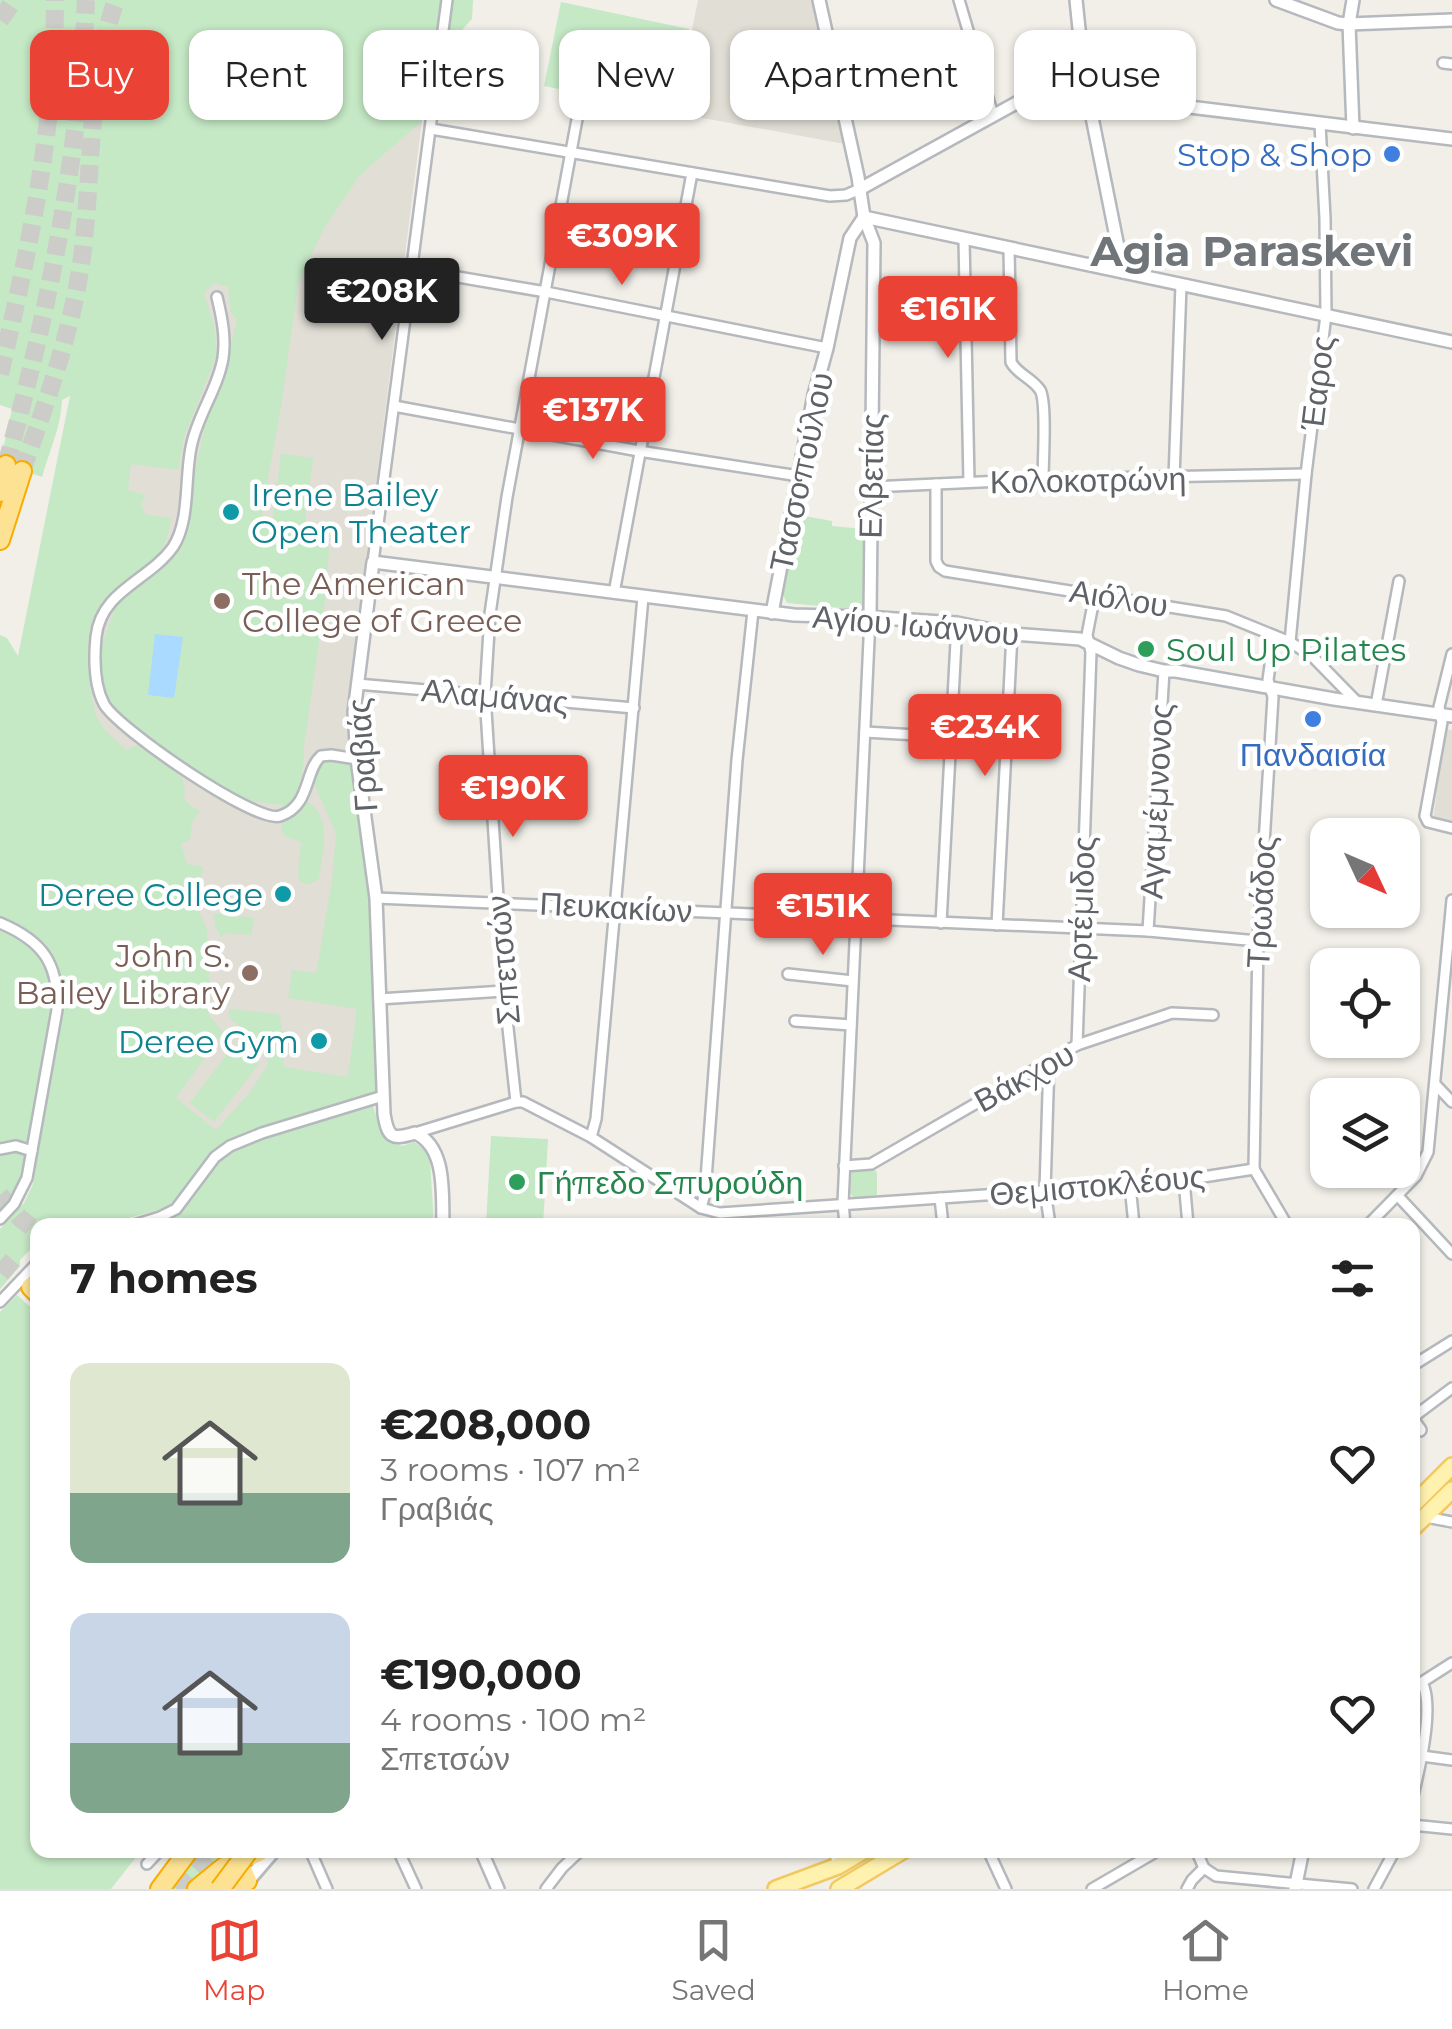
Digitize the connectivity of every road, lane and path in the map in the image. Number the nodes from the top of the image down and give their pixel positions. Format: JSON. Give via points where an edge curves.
{"nodes":[{"id":1,"x":447,"y":0,"type":"edge"},
{"id":2,"x":819,"y":0,"type":"edge"},
{"id":3,"x":959,"y":0,"type":"edge"},
{"id":4,"x":1076,"y":0,"type":"edge"},
{"id":5,"x":1276,"y":0,"type":"edge"},
{"id":6,"x":1353,"y":0,"type":"edge"},
{"id":7,"x":1452,"y":20,"type":"edge"},
{"id":8,"x":1349,"y":24,"type":"junction"},
{"id":9,"x":968,"y":30,"type":"edge"},
{"id":10,"x":1080,"y":30,"type":"edge"},
{"id":11,"x":1196,"y":107,"type":"edge"},
{"id":12,"x":577,"y":120,"type":"edge"},
{"id":13,"x":984,"y":120,"type":"edge"},
{"id":14,"x":1093,"y":120,"type":"edge"},
{"id":15,"x":1320,"y":124,"type":"junction"},
{"id":16,"x":1353,"y":128,"type":"junction"},
{"id":17,"x":431,"y":129,"type":"junction"},
{"id":18,"x":1452,"y":139,"type":"edge"},
{"id":19,"x":571,"y":152,"type":"junction"},
{"id":20,"x":692,"y":173,"type":"junction"},
{"id":21,"x":860,"y":189,"type":"junction"},
{"id":22,"x":864,"y":217,"type":"junction"},
{"id":23,"x":964,"y":238,"type":"junction"},
{"id":24,"x":1010,"y":248,"type":"junction"},
{"id":25,"x":411,"y":268,"type":"junction"},
{"id":26,"x":1123,"y":272,"type":"junction"},
{"id":27,"x":1181,"y":285,"type":"junction"},
{"id":28,"x":546,"y":292,"type":"junction"},
{"id":29,"x":217,"y":298,"type":"dead end"},
{"id":30,"x":1326,"y":315,"type":"junction"},
{"id":31,"x":665,"y":317,"type":"junction"},
{"id":32,"x":1452,"y":342,"type":"edge"},
{"id":33,"x":827,"y":348,"type":"junction"},
{"id":34,"x":394,"y":406,"type":"junction"},
{"id":35,"x":520,"y":429,"type":"junction"},
{"id":36,"x":639,"y":450,"type":"junction"},
{"id":37,"x":1306,"y":474,"type":"junction"},
{"id":38,"x":799,"y":476,"type":"junction"},
{"id":39,"x":1174,"y":478,"type":"junction"},
{"id":40,"x":1043,"y":479,"type":"junction"},
{"id":41,"x":970,"y":482,"type":"junction"},
{"id":42,"x":936,"y":484,"type":"junction"},
{"id":43,"x":871,"y":487,"type":"junction"},
{"id":44,"x":0,"y":492,"type":"edge"},
{"id":45,"x":0,"y":540,"type":"edge"},
{"id":46,"x":373,"y":562,"type":"junction"},
{"id":47,"x":495,"y":578,"type":"junction"},
{"id":48,"x":1399,"y":581,"type":"dead end"},
{"id":49,"x":614,"y":593,"type":"junction"},
{"id":50,"x":1094,"y":594,"type":"junction"},
{"id":51,"x":643,"y":597,"type":"junction"},
{"id":52,"x":753,"y":611,"type":"junction"},
{"id":53,"x":772,"y":613,"type":"junction"},
{"id":54,"x":870,"y":618,"type":"junction"},
{"id":55,"x":958,"y":623,"type":"junction"},
{"id":56,"x":1012,"y":634,"type":"junction"},
{"id":57,"x":1274,"y":636,"type":"junction"},
{"id":58,"x":1290,"y":642,"type":"junction"},
{"id":59,"x":1089,"y":643,"type":"junction"},
{"id":60,"x":1452,"y":654,"type":"edge"},
{"id":61,"x":1164,"y":671,"type":"junction"},
{"id":62,"x":357,"y":684,"type":"junction"},
{"id":63,"x":1270,"y":688,"type":"junction"},
{"id":64,"x":485,"y":696,"type":"junction"},
{"id":65,"x":1357,"y":702,"type":"junction"},
{"id":66,"x":1376,"y":705,"type":"junction"},
{"id":67,"x":634,"y":708,"type":"junction"},
{"id":68,"x":1446,"y":715,"type":"edge"},
{"id":69,"x":864,"y":732,"type":"junction"},
{"id":70,"x":951,"y":736,"type":"junction"},
{"id":71,"x":357,"y":759,"type":"junction"},
{"id":72,"x":1452,"y":828,"type":"edge"},
{"id":73,"x":376,"y":898,"type":"junction"},
{"id":74,"x":1452,"y":900,"type":"edge"},
{"id":75,"x":498,"y":902,"type":"junction"},
{"id":76,"x":616,"y":908,"type":"junction"},
{"id":77,"x":725,"y":912,"type":"junction"},
{"id":78,"x":856,"y":919,"type":"junction"},
{"id":79,"x":940,"y":923,"type":"junction"},
{"id":80,"x":0,"y":924,"type":"edge"},
{"id":81,"x":997,"y":926,"type":"junction"},
{"id":82,"x":1080,"y":929,"type":"junction"},
{"id":83,"x":1148,"y":931,"type":"junction"},
{"id":84,"x":1258,"y":941,"type":"junction"},
{"id":85,"x":1449,"y":960,"type":"edge"},
{"id":86,"x":788,"y":974,"type":"dead end"},
{"id":87,"x":853,"y":980,"type":"junction"},
{"id":88,"x":504,"y":990,"type":"junction"},
{"id":89,"x":379,"y":999,"type":"junction"},
{"id":90,"x":1212,"y":1014,"type":"dead end"},
{"id":91,"x":795,"y":1021,"type":"dead end"},
{"id":92,"x":851,"y":1025,"type":"junction"},
{"id":93,"x":1077,"y":1045,"type":"junction"},
{"id":94,"x":1049,"y":1061,"type":"junction"},
{"id":95,"x":1435,"y":1084,"type":"junction"},
{"id":96,"x":382,"y":1096,"type":"junction"},
{"id":97,"x":516,"y":1102,"type":"junction"},
{"id":98,"x":1452,"y":1102,"type":"edge"},
{"id":99,"x":415,"y":1133,"type":"junction"},
{"id":100,"x":592,"y":1137,"type":"junction"},
{"id":101,"x":0,"y":1149,"type":"edge"},
{"id":102,"x":32,"y":1150,"type":"junction"},
{"id":103,"x":844,"y":1166,"type":"junction"},
{"id":104,"x":1254,"y":1169,"type":"junction"},
{"id":105,"x":1184,"y":1180,"type":"junction"},
{"id":106,"x":1130,"y":1184,"type":"junction"},
{"id":107,"x":1046,"y":1190,"type":"junction"},
{"id":108,"x":1398,"y":1196,"type":"junction"},
{"id":109,"x":940,"y":1198,"type":"junction"},
{"id":110,"x":842,"y":1203,"type":"junction"},
{"id":111,"x":701,"y":1208,"type":"junction"},
{"id":112,"x":160,"y":1218,"type":"edge"},
{"id":113,"x":442,"y":1218,"type":"edge"},
{"id":114,"x":724,"y":1218,"type":"edge"},
{"id":115,"x":844,"y":1218,"type":"edge"},
{"id":116,"x":942,"y":1218,"type":"edge"},
{"id":117,"x":1049,"y":1218,"type":"edge"},
{"id":118,"x":1133,"y":1218,"type":"edge"},
{"id":119,"x":1187,"y":1218,"type":"edge"},
{"id":120,"x":1283,"y":1218,"type":"edge"},
{"id":121,"x":1375,"y":1218,"type":"edge"},
{"id":122,"x":1418,"y":1218,"type":"edge"},
{"id":123,"x":0,"y":1219,"type":"edge"},
{"id":124,"x":1420,"y":1220,"type":"edge"},
{"id":125,"x":1452,"y":1254,"type":"edge"},
{"id":126,"x":30,"y":1270,"type":"edge"},
{"id":127,"x":0,"y":1302,"type":"edge"},
{"id":128,"x":1452,"y":1341,"type":"edge"},
{"id":129,"x":1420,"y":1361,"type":"edge"},
{"id":130,"x":1452,"y":1388,"type":"edge"},
{"id":131,"x":1420,"y":1417,"type":"edge"},
{"id":132,"x":1452,"y":1466,"type":"edge"},
{"id":133,"x":1452,"y":1490,"type":"edge"},
{"id":134,"x":1420,"y":1510,"type":"edge"},
{"id":135,"x":1420,"y":1510,"type":"edge"},
{"id":136,"x":1420,"y":1511,"type":"edge"},
{"id":137,"x":1452,"y":1522,"type":"edge"},
{"id":138,"x":1452,"y":1663,"type":"edge"},
{"id":139,"x":1420,"y":1682,"type":"edge"},
{"id":140,"x":1420,"y":1686,"type":"edge"},
{"id":141,"x":1422,"y":1756,"type":"junction"},
{"id":142,"x":1452,"y":1760,"type":"edge"},
{"id":143,"x":1420,"y":1765,"type":"edge"},
{"id":144,"x":1420,"y":1826,"type":"edge"},
{"id":145,"x":1452,"y":1830,"type":"edge"},
{"id":146,"x":153,"y":1858,"type":"edge"},
{"id":147,"x":183,"y":1858,"type":"edge"},
{"id":148,"x":255,"y":1858,"type":"edge"},
{"id":149,"x":255,"y":1858,"type":"edge"},
{"id":150,"x":313,"y":1858,"type":"edge"},
{"id":151,"x":402,"y":1858,"type":"edge"},
{"id":152,"x":484,"y":1858,"type":"edge"},
{"id":153,"x":573,"y":1858,"type":"edge"},
{"id":154,"x":836,"y":1858,"type":"edge"},
{"id":155,"x":891,"y":1858,"type":"edge"},
{"id":156,"x":992,"y":1858,"type":"edge"},
{"id":157,"x":1145,"y":1858,"type":"edge"},
{"id":158,"x":1200,"y":1858,"type":"edge"},
{"id":159,"x":1301,"y":1858,"type":"edge"},
{"id":160,"x":1391,"y":1858,"type":"edge"},
{"id":161,"x":147,"y":1864,"type":"dead end"},
{"id":162,"x":1204,"y":1868,"type":"junction"},
{"id":163,"x":234,"y":1882,"type":"edge"},
{"id":164,"x":1296,"y":1886,"type":"edge"},
{"id":165,"x":160,"y":1889,"type":"edge"},
{"id":166,"x":197,"y":1889,"type":"edge"},
{"id":167,"x":326,"y":1889,"type":"edge"},
{"id":168,"x":416,"y":1889,"type":"edge"},
{"id":169,"x":498,"y":1889,"type":"edge"},
{"id":170,"x":546,"y":1889,"type":"edge"},
{"id":171,"x":776,"y":1889,"type":"edge"},
{"id":172,"x":799,"y":1889,"type":"edge"},
{"id":173,"x":841,"y":1889,"type":"edge"},
{"id":174,"x":1006,"y":1889,"type":"edge"},
{"id":175,"x":1092,"y":1889,"type":"edge"},
{"id":176,"x":1187,"y":1889,"type":"edge"},
{"id":177,"x":1352,"y":1889,"type":"edge"},
{"id":178,"x":1374,"y":1889,"type":"edge"}],
"edges":[{"from":1,"to":17,"type":"street","name":"Γραβιάς"},
{"from":2,"to":21,"type":"street","name":"Ελβετίας"},
{"from":3,"to":9,"type":"street"},
{"from":4,"to":10,"type":"street"},
{"from":5,"to":8,"type":"street"},
{"from":6,"to":8,"type":"street"},
{"from":7,"to":8,"type":"street"},
{"from":8,"to":16,"type":"street"},
{"from":11,"to":15,"type":"street"},
{"from":12,"to":19,"type":"street","name":"Σπετσών"},
{"from":13,"to":21,"type":"street"},
{"from":14,"to":26,"type":"street"},
{"from":15,"to":16,"type":"street"},
{"from":15,"to":30,"type":"street","name":"Έαρος"},
{"from":16,"to":18,"type":"street"},
{"from":17,"to":19,"type":"street"},
{"from":17,"to":25,"type":"street","name":"Γραβιάς"},
{"from":19,"to":20,"type":"street"},
{"from":19,"to":28,"type":"street","name":"Σπετσών"},
{"from":20,"to":21,"type":"street","via":[[830,196]]},
{"from":20,"to":31,"type":"street"},
{"from":21,"to":22,"type":"street","name":"Ελβετίας"},
{"from":22,"to":23,"type":"street"},
{"from":22,"to":33,"type":"street","name":"Τασσοπούλου","via":[[850,238]]},
{"from":22,"to":43,"type":"street","name":"Ελβετίας","via":[[874,243]]},
{"from":23,"to":24,"type":"street"},
{"from":23,"to":41,"type":"street"},
{"from":24,"to":26,"type":"street"},
{"from":24,"to":40,"type":"street","via":[[1010,362],[1043,398]]},
{"from":25,"to":28,"type":"street"},
{"from":25,"to":34,"type":"street","name":"Γραβιάς"},
{"from":26,"to":27,"type":"street"},
{"from":27,"to":30,"type":"street"},
{"from":27,"to":39,"type":"street"},
{"from":28,"to":31,"type":"street"},
{"from":28,"to":35,"type":"street","name":"Σπετσών"},
{"from":29,"to":71,"type":"street","via":[[223,355],[191,445],[179,531],[171,550],[104,611],[96,642],[101,698],[129,730],[265,816],[293,808],[322,756]]},
{"from":30,"to":32,"type":"street"},
{"from":30,"to":37,"type":"street","name":"Έαρος"},
{"from":31,"to":33,"type":"street"},
{"from":31,"to":36,"type":"street"},
{"from":33,"to":38,"type":"street","name":"Τασσοπούλου"},
{"from":34,"to":35,"type":"street"},
{"from":34,"to":46,"type":"street","name":"Γραβιάς"},
{"from":35,"to":36,"type":"street"},
{"from":35,"to":47,"type":"street","name":"Σπετσών"},
{"from":36,"to":38,"type":"street"},
{"from":36,"to":49,"type":"street"},
{"from":37,"to":39,"type":"street","name":"Κολοκοτρώνη"},
{"from":37,"to":58,"type":"street","name":"Έαρος"},
{"from":38,"to":53,"type":"street","name":"Τασσοπούλου"},
{"from":39,"to":40,"type":"street","name":"Κολοκοτρώνη"},
{"from":40,"to":41,"type":"street","name":"Κολοκοτρώνη"},
{"from":41,"to":42,"type":"street","name":"Κολοκοτρώνη"},
{"from":42,"to":43,"type":"street","name":"Κολοκοτρώνη"},
{"from":42,"to":50,"type":"street","name":"Αιόλου","via":[[939,567]]},
{"from":43,"to":54,"type":"street","name":"Ελβετίας"},
{"from":44,"to":45,"type":"highway","via":[[14,468]]},
{"from":46,"to":47,"type":"street","name":"Αγίου Ιωάννου"},
{"from":46,"to":62,"type":"street","name":"Γραβιάς"},
{"from":47,"to":49,"type":"street","name":"Αγίου Ιωάννου"},
{"from":47,"to":64,"type":"street","name":"Σπετσών"},
{"from":48,"to":66,"type":"street"},
{"from":49,"to":51,"type":"street","name":"Αγίου Ιωάννου"},
{"from":50,"to":57,"type":"street","name":"Αιόλου","via":[[1226,616]]},
{"from":50,"to":59,"type":"street","name":"Αρτέμιδος"},
{"from":51,"to":52,"type":"street","name":"Αγίου Ιωάννου"},
{"from":51,"to":67,"type":"street"},
{"from":52,"to":53,"type":"street","name":"Αγίου Ιωάννου"},
{"from":52,"to":77,"type":"street"},
{"from":53,"to":54,"type":"street","name":"Αγίου Ιωάννου"},
{"from":54,"to":55,"type":"street","name":"Αγίου Ιωάννου"},
{"from":54,"to":69,"type":"street"},
{"from":55,"to":56,"type":"street","name":"Αγίου Ιωάννου"},
{"from":55,"to":70,"type":"street"},
{"from":56,"to":59,"type":"street","name":"Αγίου Ιωάννου"},
{"from":56,"to":81,"type":"street"},
{"from":57,"to":58,"type":"street","name":"Αιόλου"},
{"from":57,"to":63,"type":"street","name":"Τρωάδος"},
{"from":58,"to":65,"type":"street","name":"Αιόλου"},
{"from":59,"to":61,"type":"street","name":"Αγίου Ιωάννου"},
{"from":59,"to":82,"type":"street","name":"Αρτέμιδος"},
{"from":60,"to":68,"type":"street","via":[[1439,707]]},
{"from":61,"to":63,"type":"street","name":"Αγίου Ιωάννου"},
{"from":61,"to":83,"type":"street","name":"Αγαμέμνονος"},
{"from":62,"to":64,"type":"street","name":"Αλαμάνας"},
{"from":62,"to":71,"type":"street","name":"Γραβιάς"},
{"from":63,"to":65,"type":"street","name":"Αγίου Ιωάννου"},
{"from":63,"to":84,"type":"street","name":"Τρωάδος"},
{"from":64,"to":67,"type":"street","name":"Αλαμάνας"},
{"from":64,"to":75,"type":"street","name":"Σπετσών"},
{"from":65,"to":66,"type":"street","name":"Αγίου Ιωάννου"},
{"from":66,"to":68,"type":"street","name":"Αγίου Ιωάννου"},
{"from":67,"to":76,"type":"street"},
{"from":68,"to":72,"type":"street","via":[[1425,818]]},
{"from":69,"to":70,"type":"street"},
{"from":69,"to":78,"type":"street"},
{"from":70,"to":79,"type":"street"},
{"from":71,"to":73,"type":"street","name":"Γραβιάς"},
{"from":73,"to":75,"type":"street","name":"Πευκακίων"},
{"from":73,"to":89,"type":"street","name":"Γραβιάς"},
{"from":74,"to":85,"type":"street"},
{"from":75,"to":76,"type":"street","name":"Πευκακίων"},
{"from":75,"to":88,"type":"street","name":"Σπετσών"},
{"from":76,"to":77,"type":"street","name":"Πευκακίων"},
{"from":76,"to":100,"type":"street"},
{"from":77,"to":78,"type":"street","name":"Πευκακίων"},
{"from":77,"to":111,"type":"street"},
{"from":78,"to":79,"type":"street","name":"Πευκακίων"},
{"from":78,"to":87,"type":"street"},
{"from":79,"to":81,"type":"street","name":"Πευκακίων"},
{"from":80,"to":102,"type":"street","via":[[40,948],[54,971],[56,1010]]},
{"from":81,"to":82,"type":"street","name":"Πευκακίων"},
{"from":82,"to":83,"type":"street","name":"Πευκακίων"},
{"from":82,"to":93,"type":"street","name":"Αρτέμιδος"},
{"from":83,"to":84,"type":"street","name":"Πευκακίων"},
{"from":84,"to":104,"type":"street","name":"Τρωάδος"},
{"from":85,"to":95,"type":"street"},
{"from":86,"to":87,"type":"street"},
{"from":87,"to":92,"type":"street"},
{"from":88,"to":89,"type":"street"},
{"from":88,"to":97,"type":"street","name":"Σπετσών"},
{"from":89,"to":96,"type":"street","name":"Γραβιάς"},
{"from":90,"to":93,"type":"street","name":"Βάκχου","via":[[1172,1012]]},
{"from":91,"to":92,"type":"street"},
{"from":92,"to":103,"type":"street"},
{"from":93,"to":94,"type":"street","name":"Βάκχου"},
{"from":94,"to":103,"type":"street","name":"Βάκχου","via":[[871,1164]]},
{"from":94,"to":107,"type":"street"},
{"from":95,"to":98,"type":"street"},
{"from":95,"to":108,"type":"street","via":[[1428,1152]]},
{"from":96,"to":99,"type":"street","name":"Γραβιάς","via":[[390,1134]]},
{"from":96,"to":112,"type":"street","via":[[230,1146],[176,1210]]},
{"from":97,"to":99,"type":"street"},
{"from":97,"to":100,"type":"street"},
{"from":99,"to":113,"type":"street","name":"Γραβιάς","via":[[434,1151]]},
{"from":100,"to":111,"type":"street"},
{"from":101,"to":102,"type":"street"},
{"from":102,"to":123,"type":"street","via":[[24,1187]]},
{"from":103,"to":110,"type":"street"},
{"from":104,"to":105,"type":"street","name":"Θεμιστοκλέους"},
{"from":104,"to":120,"type":"street"},
{"from":105,"to":106,"type":"street","name":"Θεμιστοκλέους"},
{"from":105,"to":119,"type":"street"},
{"from":106,"to":107,"type":"street","name":"Θεμιστοκλέους"},
{"from":106,"to":118,"type":"street"},
{"from":107,"to":109,"type":"street","name":"Θεμιστοκλέους"},
{"from":107,"to":117,"type":"street"},
{"from":108,"to":121,"type":"street"},
{"from":108,"to":122,"type":"street"},
{"from":109,"to":110,"type":"street","name":"Θεμιστοκλέους"},
{"from":109,"to":116,"type":"street"},
{"from":110,"to":114,"type":"street","name":"Θεμιστοκλέους"},
{"from":110,"to":115,"type":"street"},
{"from":111,"to":114,"type":"street","name":"Θεμιστοκλέους"},
{"from":124,"to":125,"type":"street"},
{"from":126,"to":127,"type":"street"},
{"from":128,"to":129,"type":"street"},
{"from":130,"to":131,"type":"street"},
{"from":132,"to":134,"type":"main road"},
{"from":133,"to":135,"type":"main road"},
{"from":136,"to":137,"type":"street"},
{"from":138,"to":139,"type":"street"},
{"from":140,"to":141,"type":"street","via":[[1426,1695]]},
{"from":141,"to":142,"type":"street"},
{"from":141,"to":143,"type":"street"},
{"from":144,"to":145,"type":"street"},
{"from":146,"to":161,"type":"street"},
{"from":147,"to":165,"type":"highway"},
{"from":148,"to":163,"type":"highway","bridge":true},
{"from":149,"to":163,"type":"highway"},
{"from":150,"to":167,"type":"street"},
{"from":151,"to":168,"type":"street"},
{"from":152,"to":169,"type":"street"},
{"from":153,"to":170,"type":"street"},
{"from":154,"to":171,"type":"main road"},
{"from":154,"to":172,"type":"main road"},
{"from":155,"to":173,"type":"main road"},
{"from":156,"to":174,"type":"street"},
{"from":157,"to":175,"type":"street"},
{"from":158,"to":162,"type":"street"},
{"from":159,"to":164,"type":"street"},
{"from":160,"to":178,"type":"street"},
{"from":162,"to":164,"type":"street","via":[[1216,1876]]},
{"from":162,"to":176,"type":"street"},
{"from":163,"to":166,"type":"highway"},
{"from":164,"to":177,"type":"street"}]}
